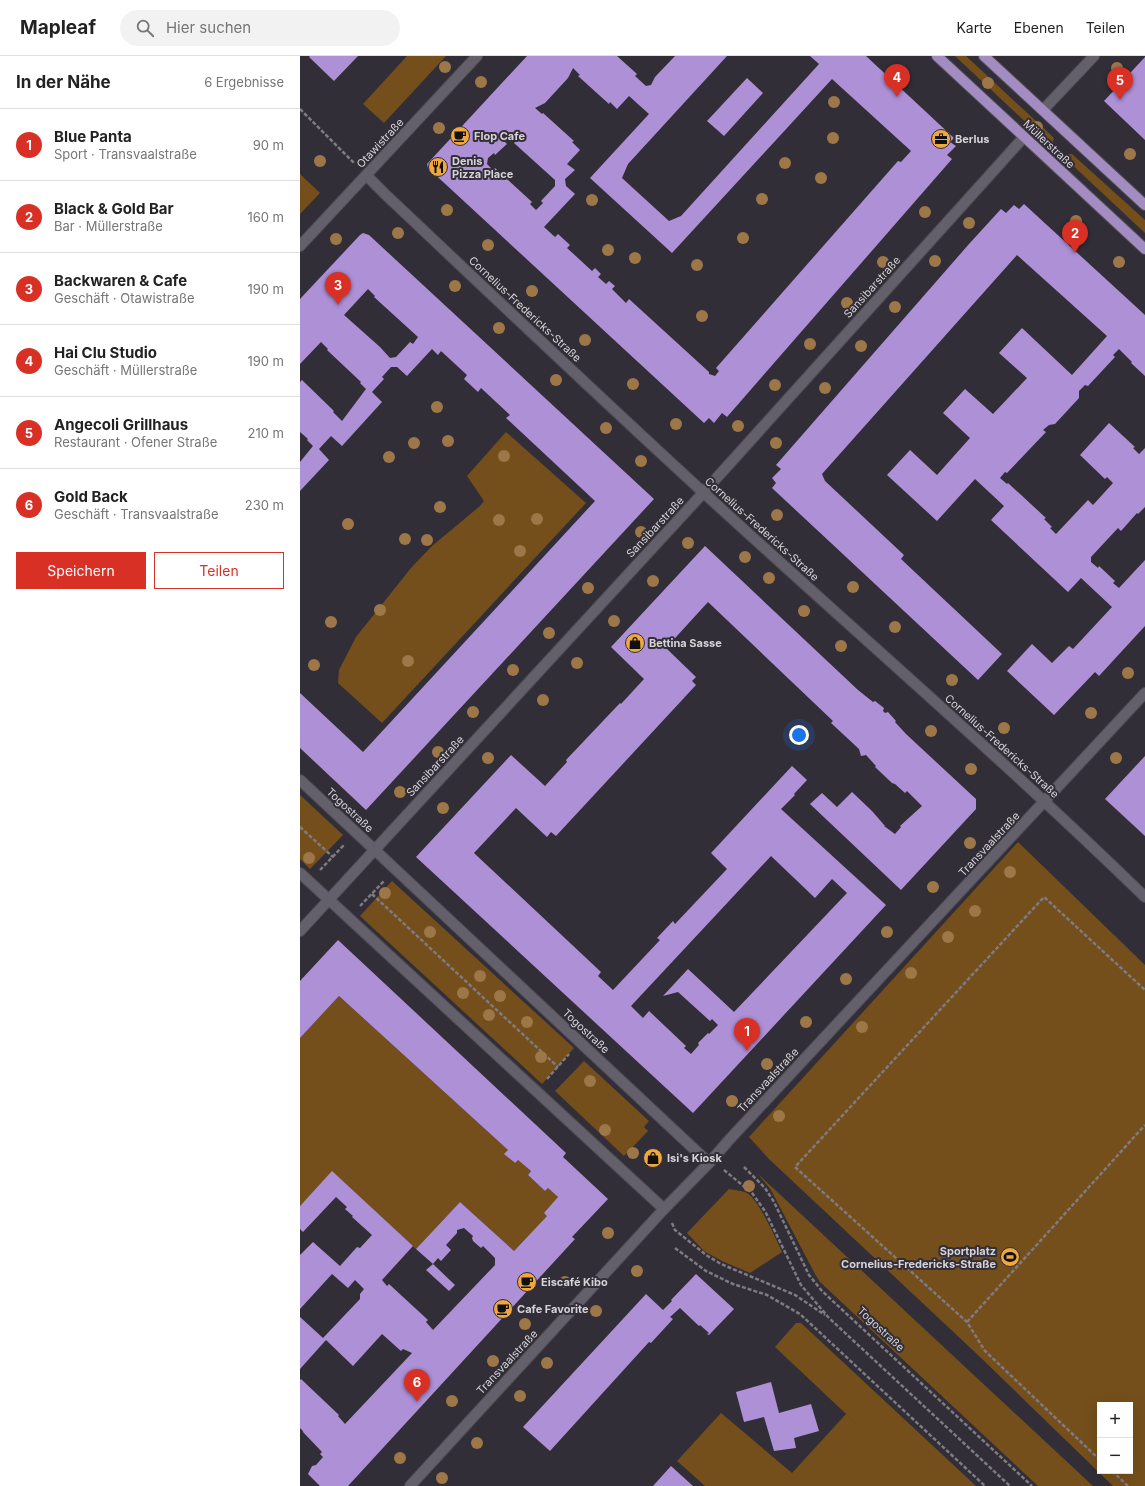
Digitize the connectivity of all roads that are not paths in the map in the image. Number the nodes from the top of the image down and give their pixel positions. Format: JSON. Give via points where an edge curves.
{"nodes":[{"id":1,"x":477,"y":56,"type":"edge"},
{"id":2,"x":937,"y":56,"type":"edge"},
{"id":3,"x":984,"y":56,"type":"edge"},
{"id":4,"x":1094,"y":56,"type":"edge"},
{"id":5,"x":1043,"y":110,"type":"junction"},
{"id":6,"x":1024,"y":137,"type":"junction"},
{"id":7,"x":366,"y":175,"type":"junction"},
{"id":8,"x":1145,"y":205,"type":"edge"},
{"id":9,"x":300,"y":246,"type":"edge"},
{"id":10,"x":1145,"y":249,"type":"edge"},
{"id":11,"x":704,"y":492,"type":"junction"},
{"id":12,"x":1145,"y":693,"type":"edge"},
{"id":13,"x":300,"y":780,"type":"edge"},
{"id":14,"x":1045,"y":801,"type":"junction"},
{"id":15,"x":374,"y":849,"type":"junction"},
{"id":16,"x":300,"y":873,"type":"edge"},
{"id":17,"x":1145,"y":897,"type":"edge"},
{"id":18,"x":329,"y":900,"type":"junction"},
{"id":19,"x":300,"y":931,"type":"edge"},
{"id":20,"x":709,"y":1163,"type":"junction"},
{"id":21,"x":664,"y":1209,"type":"junction"},
{"id":22,"x":410,"y":1486,"type":"edge"}],
"edges":[{"from":1,"to":7,"type":"street","name":"Otawistraße"},
{"from":2,"to":6,"type":"main road","name":"Müllerstraße"},
{"from":3,"to":5,"type":"main road","name":"Müllerstraße"},
{"from":4,"to":5,"type":"street"},
{"from":5,"to":8,"type":"main road","name":"Müllerstraße"},
{"from":6,"to":10,"type":"main road","name":"Müllerstraße"},
{"from":6,"to":11,"type":"street","name":"Sansibarstraße"},
{"from":7,"to":9,"type":"street","name":"Otawistraße"},
{"from":7,"to":11,"type":"street","name":"Cornelius-Fredericks-Straße"},
{"from":11,"to":14,"type":"street","name":"Cornelius-Fredericks-Straße"},
{"from":11,"to":15,"type":"street","name":"Sansibarstraße"},
{"from":12,"to":14,"type":"street","name":"Transvaalstraße"},
{"from":13,"to":15,"type":"street","name":"Togostraße"},
{"from":14,"to":17,"type":"street","name":"Cornelius-Fredericks-Straße"},
{"from":14,"to":20,"type":"street","name":"Transvaalstraße"},
{"from":15,"to":18,"type":"street","name":"Sansibarstraße"},
{"from":15,"to":20,"type":"street","name":"Togostraße"},
{"from":16,"to":18,"type":"street"},
{"from":18,"to":19,"type":"street","name":"Sansibarstraße"},
{"from":18,"to":21,"type":"street"},
{"from":20,"to":21,"type":"street","name":"Transvaalstraße"},
{"from":21,"to":22,"type":"street","name":"Transvaalstraße"}]}
